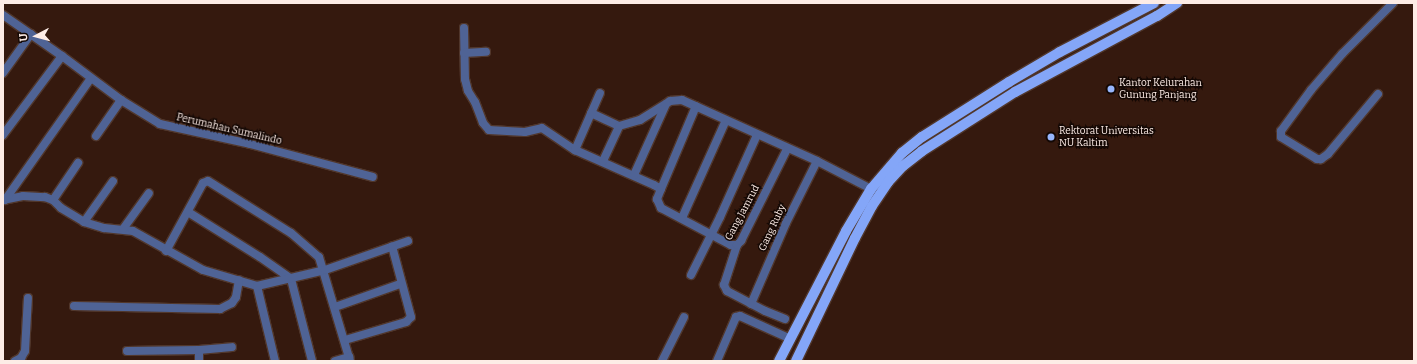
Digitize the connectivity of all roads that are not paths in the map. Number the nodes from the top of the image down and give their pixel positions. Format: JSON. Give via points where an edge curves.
{"nodes":[{"id":1,"x":1154,"y":3,"type":"edge"},
{"id":2,"x":1177,"y":3,"type":"edge"},
{"id":3,"x":1393,"y":3,"type":"edge"},
{"id":4,"x":3,"y":15,"type":"edge"},
{"id":5,"x":464,"y":28,"type":"dead end"},
{"id":6,"x":31,"y":34,"type":"junction"},
{"id":7,"x":486,"y":52,"type":"dead end"},
{"id":8,"x":464,"y":53,"type":"junction"},
{"id":9,"x":62,"y":56,"type":"junction"},
{"id":10,"x":3,"y":73,"type":"edge"},
{"id":11,"x":91,"y":78,"type":"junction"},
{"id":12,"x":1010,"y":82,"type":"junction"},
{"id":13,"x":1015,"y":92,"type":"junction"},
{"id":14,"x":600,"y":93,"type":"dead end"},
{"id":15,"x":1378,"y":94,"type":"dead end"},
{"id":16,"x":121,"y":100,"type":"junction"},
{"id":17,"x":666,"y":104,"type":"junction"},
{"id":18,"x":696,"y":106,"type":"junction"},
{"id":19,"x":591,"y":113,"type":"junction"},
{"id":20,"x":726,"y":120,"type":"junction"},
{"id":21,"x":619,"y":126,"type":"junction"},
{"id":22,"x":757,"y":134,"type":"junction"},
{"id":23,"x":3,"y":135,"type":"edge"},
{"id":24,"x":96,"y":136,"type":"dead end"},
{"id":25,"x":787,"y":149,"type":"junction"},
{"id":26,"x":575,"y":150,"type":"junction"},
{"id":27,"x":603,"y":161,"type":"junction"},
{"id":28,"x":816,"y":162,"type":"junction"},
{"id":29,"x":78,"y":163,"type":"dead end"},
{"id":30,"x":634,"y":175,"type":"junction"},
{"id":31,"x":373,"y":177,"type":"dead end"},
{"id":32,"x":113,"y":181,"type":"dead end"},
{"id":33,"x":661,"y":189,"type":"junction"},
{"id":34,"x":870,"y":189,"type":"junction"},
{"id":35,"x":149,"y":193,"type":"dead end"},
{"id":36,"x":4,"y":200,"type":"edge"},
{"id":37,"x":53,"y":200,"type":"junction"},
{"id":38,"x":188,"y":212,"type":"junction"},
{"id":39,"x":682,"y":218,"type":"junction"},
{"id":40,"x":84,"y":222,"type":"junction"},
{"id":41,"x":123,"y":229,"type":"junction"},
{"id":42,"x":711,"y":235,"type":"junction"},
{"id":43,"x":408,"y":241,"type":"dead end"},
{"id":44,"x":737,"y":245,"type":"junction"},
{"id":45,"x":392,"y":246,"type":"junction"},
{"id":46,"x":166,"y":251,"type":"junction"},
{"id":47,"x":324,"y":270,"type":"junction"},
{"id":48,"x":691,"y":275,"type":"dead end"},
{"id":49,"x":291,"y":279,"type":"junction"},
{"id":50,"x":239,"y":280,"type":"junction"},
{"id":51,"x":400,"y":284,"type":"junction"},
{"id":52,"x":257,"y":286,"type":"junction"},
{"id":53,"x":28,"y":298,"type":"dead end"},
{"id":54,"x":751,"y":304,"type":"junction"},
{"id":55,"x":74,"y":306,"type":"dead end"},
{"id":56,"x":335,"y":307,"type":"junction"},
{"id":57,"x":684,"y":317,"type":"dead end"},
{"id":58,"x":785,"y":319,"type":"dead end"},
{"id":59,"x":790,"y":339,"type":"junction"},
{"id":60,"x":344,"y":340,"type":"junction"},
{"id":61,"x":232,"y":347,"type":"dead end"},
{"id":62,"x":199,"y":350,"type":"junction"},
{"id":63,"x":127,"y":351,"type":"dead end"},
{"id":64,"x":349,"y":359,"type":"edge"},
{"id":65,"x":14,"y":361,"type":"edge"},
{"id":66,"x":199,"y":361,"type":"edge"},
{"id":67,"x":275,"y":361,"type":"edge"},
{"id":68,"x":312,"y":361,"type":"edge"},
{"id":69,"x":335,"y":361,"type":"edge"},
{"id":70,"x":662,"y":361,"type":"edge"},
{"id":71,"x":717,"y":361,"type":"edge"},
{"id":72,"x":779,"y":361,"type":"edge"},
{"id":73,"x":796,"y":361,"type":"edge"}],
"edges":[{"from":1,"to":12,"type":"main road","via":[[1060,52]]},
{"from":2,"to":13,"type":"main road"},
{"from":3,"to":15,"type":"street","via":[[1342,54],[1311,90],[1281,131],[1281,137],[1316,159],[1321,159]]},
{"from":4,"to":6,"type":"street","name":"Perumahan Sumalindo"},
{"from":5,"to":8,"type":"street"},
{"from":6,"to":9,"type":"street","name":"Perumahan Sumalindo"},
{"from":6,"to":10,"type":"street"},
{"from":7,"to":8,"type":"street"},
{"from":8,"to":26,"type":"street","via":[[468,91],[489,130],[525,132],[542,128]]},
{"from":9,"to":11,"type":"street","name":"Perumahan Sumalindo"},
{"from":9,"to":23,"type":"street"},
{"from":11,"to":16,"type":"street","name":"Perumahan Sumalindo"},
{"from":11,"to":36,"type":"street"},
{"from":12,"to":13,"type":"main road"},
{"from":12,"to":34,"type":"main road","via":[[922,137],[902,153]]},
{"from":13,"to":73,"type":"main road","via":[[922,151],[888,182],[855,238]]},
{"from":14,"to":19,"type":"street"},
{"from":16,"to":24,"type":"street"},
{"from":16,"to":31,"type":"street","name":"Perumahan Sumalindo","via":[[160,124],[250,144]]},
{"from":17,"to":18,"type":"street","via":[[677,100]]},
{"from":17,"to":21,"type":"street","via":[[640,120]]},
{"from":17,"to":30,"type":"street"},
{"from":18,"to":20,"type":"street"},
{"from":18,"to":33,"type":"street"},
{"from":19,"to":21,"type":"street"},
{"from":19,"to":26,"type":"street"},
{"from":20,"to":22,"type":"street"},
{"from":20,"to":39,"type":"street"},
{"from":21,"to":27,"type":"street"},
{"from":22,"to":25,"type":"street"},
{"from":22,"to":42,"type":"street"},
{"from":25,"to":28,"type":"street"},
{"from":25,"to":44,"type":"street","name":"Gang Jamrud"},
{"from":26,"to":27,"type":"street"},
{"from":27,"to":30,"type":"street"},
{"from":28,"to":34,"type":"street"},
{"from":28,"to":54,"type":"street","name":"Gang Ruby"},
{"from":29,"to":37,"type":"street"},
{"from":30,"to":33,"type":"street"},
{"from":32,"to":40,"type":"street"},
{"from":33,"to":39,"type":"street","via":[[657,198],[661,208]]},
{"from":34,"to":59,"type":"main road"},
{"from":35,"to":41,"type":"street"},
{"from":36,"to":37,"type":"street","via":[[37,196]]},
{"from":37,"to":40,"type":"street"},
{"from":38,"to":46,"type":"street"},
{"from":38,"to":47,"type":"street","via":[[202,183],[208,181],[296,237],[317,254]]},
{"from":38,"to":49,"type":"street"},
{"from":39,"to":42,"type":"street"},
{"from":40,"to":41,"type":"street","via":[[104,228]]},
{"from":41,"to":46,"type":"street","via":[[142,235]]},
{"from":42,"to":44,"type":"street","via":[[731,245]]},
{"from":42,"to":48,"type":"street"},
{"from":43,"to":45,"type":"street"},
{"from":44,"to":54,"type":"street","name":"Gang Jamrud","via":[[724,286]]},
{"from":45,"to":47,"type":"street"},
{"from":45,"to":51,"type":"street"},
{"from":46,"to":50,"type":"street","via":[[203,270]]},
{"from":47,"to":49,"type":"street"},
{"from":47,"to":56,"type":"street"},
{"from":49,"to":52,"type":"street"},
{"from":49,"to":68,"type":"street"},
{"from":50,"to":52,"type":"street"},
{"from":50,"to":55,"type":"street","via":[[236,297],[232,303],[220,309]]},
{"from":51,"to":56,"type":"street"},
{"from":51,"to":60,"type":"street","via":[[411,314],[409,320]]},
{"from":52,"to":67,"type":"street"},
{"from":53,"to":65,"type":"street","via":[[25,350],[21,358]]},
{"from":54,"to":58,"type":"street"},
{"from":56,"to":60,"type":"street"},
{"from":57,"to":70,"type":"street"},
{"from":59,"to":71,"type":"street","via":[[740,316],[736,317]]},
{"from":59,"to":72,"type":"main road"},
{"from":60,"to":64,"type":"street"},
{"from":61,"to":62,"type":"street"},
{"from":62,"to":63,"type":"street"},
{"from":62,"to":66,"type":"street"},
{"from":64,"to":69,"type":"street"}]}
